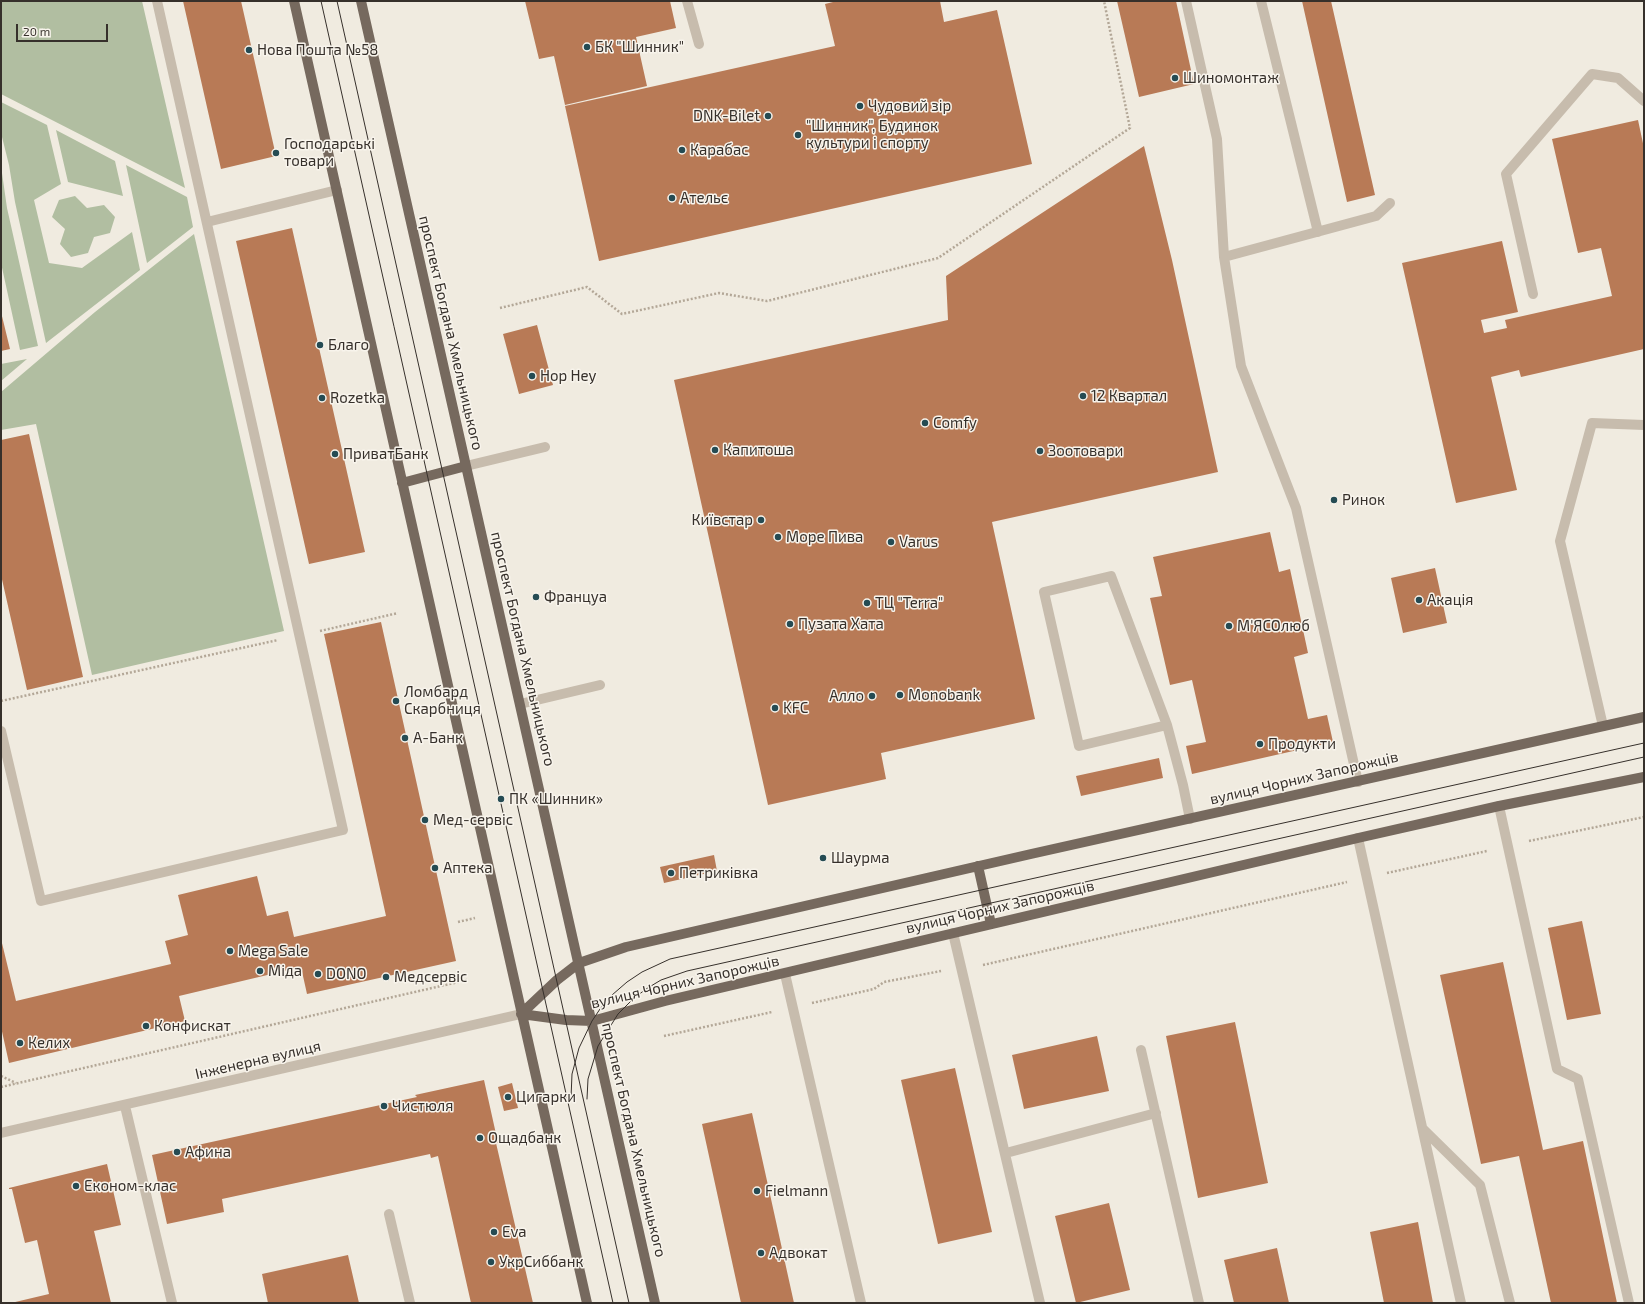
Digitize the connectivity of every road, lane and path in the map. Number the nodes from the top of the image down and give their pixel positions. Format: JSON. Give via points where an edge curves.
{"nodes":[{"id":1,"x":157,"y":1,"type":"edge"},
{"id":2,"x":294,"y":1,"type":"edge"},
{"id":3,"x":361,"y":1,"type":"edge"},
{"id":4,"x":687,"y":1,"type":"edge"},
{"id":5,"x":1104,"y":1,"type":"edge"},
{"id":6,"x":1186,"y":1,"type":"edge"},
{"id":7,"x":1261,"y":1,"type":"edge"},
{"id":8,"x":699,"y":44,"type":"dead end"},
{"id":9,"x":1644,"y":101,"type":"edge"},
{"id":10,"x":337,"y":190,"type":"junction"},
{"id":11,"x":1390,"y":203,"type":"dead end"},
{"id":12,"x":207,"y":222,"type":"junction"},
{"id":13,"x":1318,"y":232,"type":"junction"},
{"id":14,"x":1224,"y":258,"type":"junction"},
{"id":15,"x":1533,"y":294,"type":"dead end"},
{"id":16,"x":500,"y":308,"type":"dead end"},
{"id":17,"x":1644,"y":425,"type":"edge"},
{"id":18,"x":545,"y":447,"type":"dead end"},
{"id":19,"x":466,"y":466,"type":"junction"},
{"id":20,"x":402,"y":482,"type":"junction"},
{"id":21,"x":398,"y":613,"type":"dead end"},
{"id":22,"x":299,"y":635,"type":"junction"},
{"id":23,"x":600,"y":685,"type":"dead end"},
{"id":24,"x":1,"y":701,"type":"edge"},
{"id":25,"x":520,"y":704,"type":"junction"},
{"id":26,"x":1644,"y":717,"type":"edge"},
{"id":27,"x":1167,"y":725,"type":"junction"},
{"id":28,"x":1603,"y":726,"type":"junction"},
{"id":29,"x":1,"y":731,"type":"edge"},
{"id":30,"x":1644,"y":777,"type":"edge"},
{"id":31,"x":1358,"y":782,"type":"junction"},
{"id":32,"x":1500,"y":806,"type":"junction"},
{"id":33,"x":1644,"y":817,"type":"edge"},
{"id":34,"x":1190,"y":819,"type":"junction"},
{"id":35,"x":1358,"y":838,"type":"junction"},
{"id":36,"x":1508,"y":846,"type":"junction"},
{"id":37,"x":978,"y":866,"type":"junction"},
{"id":38,"x":1367,"y":878,"type":"junction"},
{"id":39,"x":475,"y":918,"type":"dead end"},
{"id":40,"x":458,"y":922,"type":"dead end"},
{"id":41,"x":991,"y":924,"type":"junction"},
{"id":42,"x":953,"y":933,"type":"junction"},
{"id":43,"x":579,"y":963,"type":"junction"},
{"id":44,"x":963,"y":970,"type":"junction"},
{"id":45,"x":785,"y":974,"type":"junction"},
{"id":46,"x":467,"y":980,"type":"dead end"},
{"id":47,"x":792,"y":1007,"type":"junction"},
{"id":48,"x":521,"y":1014,"type":"junction"},
{"id":49,"x":592,"y":1021,"type":"junction"},
{"id":50,"x":664,"y":1036,"type":"dead end"},
{"id":51,"x":1141,"y":1050,"type":"dead end"},
{"id":52,"x":1,"y":1076,"type":"edge"},
{"id":53,"x":16,"y":1084,"type":"junction"},
{"id":54,"x":1,"y":1087,"type":"edge"},
{"id":55,"x":125,"y":1106,"type":"junction"},
{"id":56,"x":1156,"y":1113,"type":"junction"},
{"id":57,"x":1423,"y":1129,"type":"junction"},
{"id":58,"x":1,"y":1133,"type":"edge"},
{"id":59,"x":1006,"y":1153,"type":"junction"},
{"id":60,"x":389,"y":1214,"type":"dead end"},
{"id":61,"x":172,"y":1303,"type":"edge"},
{"id":62,"x":410,"y":1303,"type":"edge"},
{"id":63,"x":587,"y":1303,"type":"edge"},
{"id":64,"x":655,"y":1303,"type":"edge"},
{"id":65,"x":861,"y":1303,"type":"edge"},
{"id":66,"x":1040,"y":1303,"type":"edge"},
{"id":67,"x":1199,"y":1303,"type":"edge"},
{"id":68,"x":1461,"y":1303,"type":"edge"},
{"id":69,"x":1510,"y":1303,"type":"edge"},
{"id":70,"x":1628,"y":1303,"type":"edge"}],
"edges":[{"from":1,"to":12,"type":"street"},
{"from":2,"to":10,"type":"main road"},
{"from":3,"to":19,"type":"main road","name":"проспект Богдана Хмельницького"},
{"from":4,"to":8,"type":"street"},
{"from":5,"to":16,"type":"path","via":[[1130,128],[938,258],[767,301],[719,293],[622,314],[587,287]]},
{"from":6,"to":14,"type":"street","via":[[1217,139]]},
{"from":7,"to":13,"type":"street"},
{"from":9,"to":15,"type":"street","via":[[1618,78],[1592,74],[1506,174]]},
{"from":10,"to":12,"type":"street"},
{"from":10,"to":20,"type":"main road"},
{"from":11,"to":13,"type":"street","via":[[1376,216]]},
{"from":12,"to":22,"type":"street"},
{"from":13,"to":14,"type":"street"},
{"from":14,"to":31,"type":"street","via":[[1241,366],[1296,508]]},
{"from":17,"to":28,"type":"street","via":[[1592,423],[1560,542]]},
{"from":18,"to":19,"type":"street"},
{"from":19,"to":20,"type":"main road"},
{"from":19,"to":25,"type":"main road","name":"проспект Богдана Хмельницького"},
{"from":20,"to":48,"type":"main road"},
{"from":21,"to":22,"type":"path"},
{"from":22,"to":24,"type":"path"},
{"from":22,"to":29,"type":"street","via":[[343,830],[41,901]]},
{"from":23,"to":25,"type":"street"},
{"from":25,"to":43,"type":"main road","name":"проспект Богдана Хмельницького"},
{"from":26,"to":28,"type":"main road","name":"вулиця Чорних Запорожців"},
{"from":27,"to":27,"type":"street","via":[[1078,746],[1044,592],[1111,576]]},
{"from":27,"to":34,"type":"street"},
{"from":28,"to":31,"type":"main road","name":"вулиця Чорних Запорожців"},
{"from":30,"to":32,"type":"main road","name":"вулиця Чорних Запорожців"},
{"from":31,"to":34,"type":"main road","name":"вулиця Чорних Запорожців"},
{"from":32,"to":35,"type":"main road","name":"вулиця Чорних Запорожців"},
{"from":32,"to":36,"type":"street"},
{"from":33,"to":36,"type":"path"},
{"from":34,"to":37,"type":"main road","name":"вулиця Чорних Запорожців"},
{"from":35,"to":38,"type":"street"},
{"from":35,"to":41,"type":"main road","name":"вулиця Чорних Запорожців"},
{"from":36,"to":38,"type":"path"},
{"from":36,"to":70,"type":"street","via":[[1558,1069],[1578,1079]]},
{"from":37,"to":41,"type":"main road"},
{"from":37,"to":43,"type":"main road","name":"вулиця Чорних Запорожців","via":[[652,940]]},
{"from":38,"to":44,"type":"path"},
{"from":38,"to":57,"type":"street"},
{"from":39,"to":40,"type":"path"},
{"from":41,"to":42,"type":"main road","name":"вулиця Чорних Запорожців"},
{"from":42,"to":44,"type":"street"},
{"from":42,"to":45,"type":"main road","name":"вулиця Чорних Запорожців"},
{"from":43,"to":48,"type":"main road","name":"вулиця Чорних Запорожців"},
{"from":43,"to":49,"type":"main road","name":"проспект Богдана Хмельницького"},
{"from":44,"to":47,"type":"path","via":[[945,970],[884,982],[874,989]]},
{"from":44,"to":59,"type":"street"},
{"from":45,"to":47,"type":"street"},
{"from":45,"to":49,"type":"main road","name":"вулиця Чорних Запорожців","via":[[665,1001]]},
{"from":46,"to":53,"type":"path"},
{"from":47,"to":50,"type":"path"},
{"from":47,"to":65,"type":"street"},
{"from":48,"to":49,"type":"main road","name":"вулиця Чорних Запорожців"},
{"from":48,"to":55,"type":"street","name":"Інженерна вулиця"},
{"from":48,"to":63,"type":"main road"},
{"from":49,"to":64,"type":"main road","name":"проспект Богдана Хмельницького"},
{"from":51,"to":56,"type":"street"},
{"from":52,"to":53,"type":"path"},
{"from":53,"to":54,"type":"path"},
{"from":55,"to":58,"type":"street","name":"Інженерна вулиця"},
{"from":55,"to":61,"type":"street"},
{"from":56,"to":59,"type":"street"},
{"from":56,"to":67,"type":"street"},
{"from":57,"to":68,"type":"street"},
{"from":57,"to":69,"type":"street","via":[[1480,1185]]},
{"from":59,"to":66,"type":"street"},
{"from":60,"to":62,"type":"street"}]}
